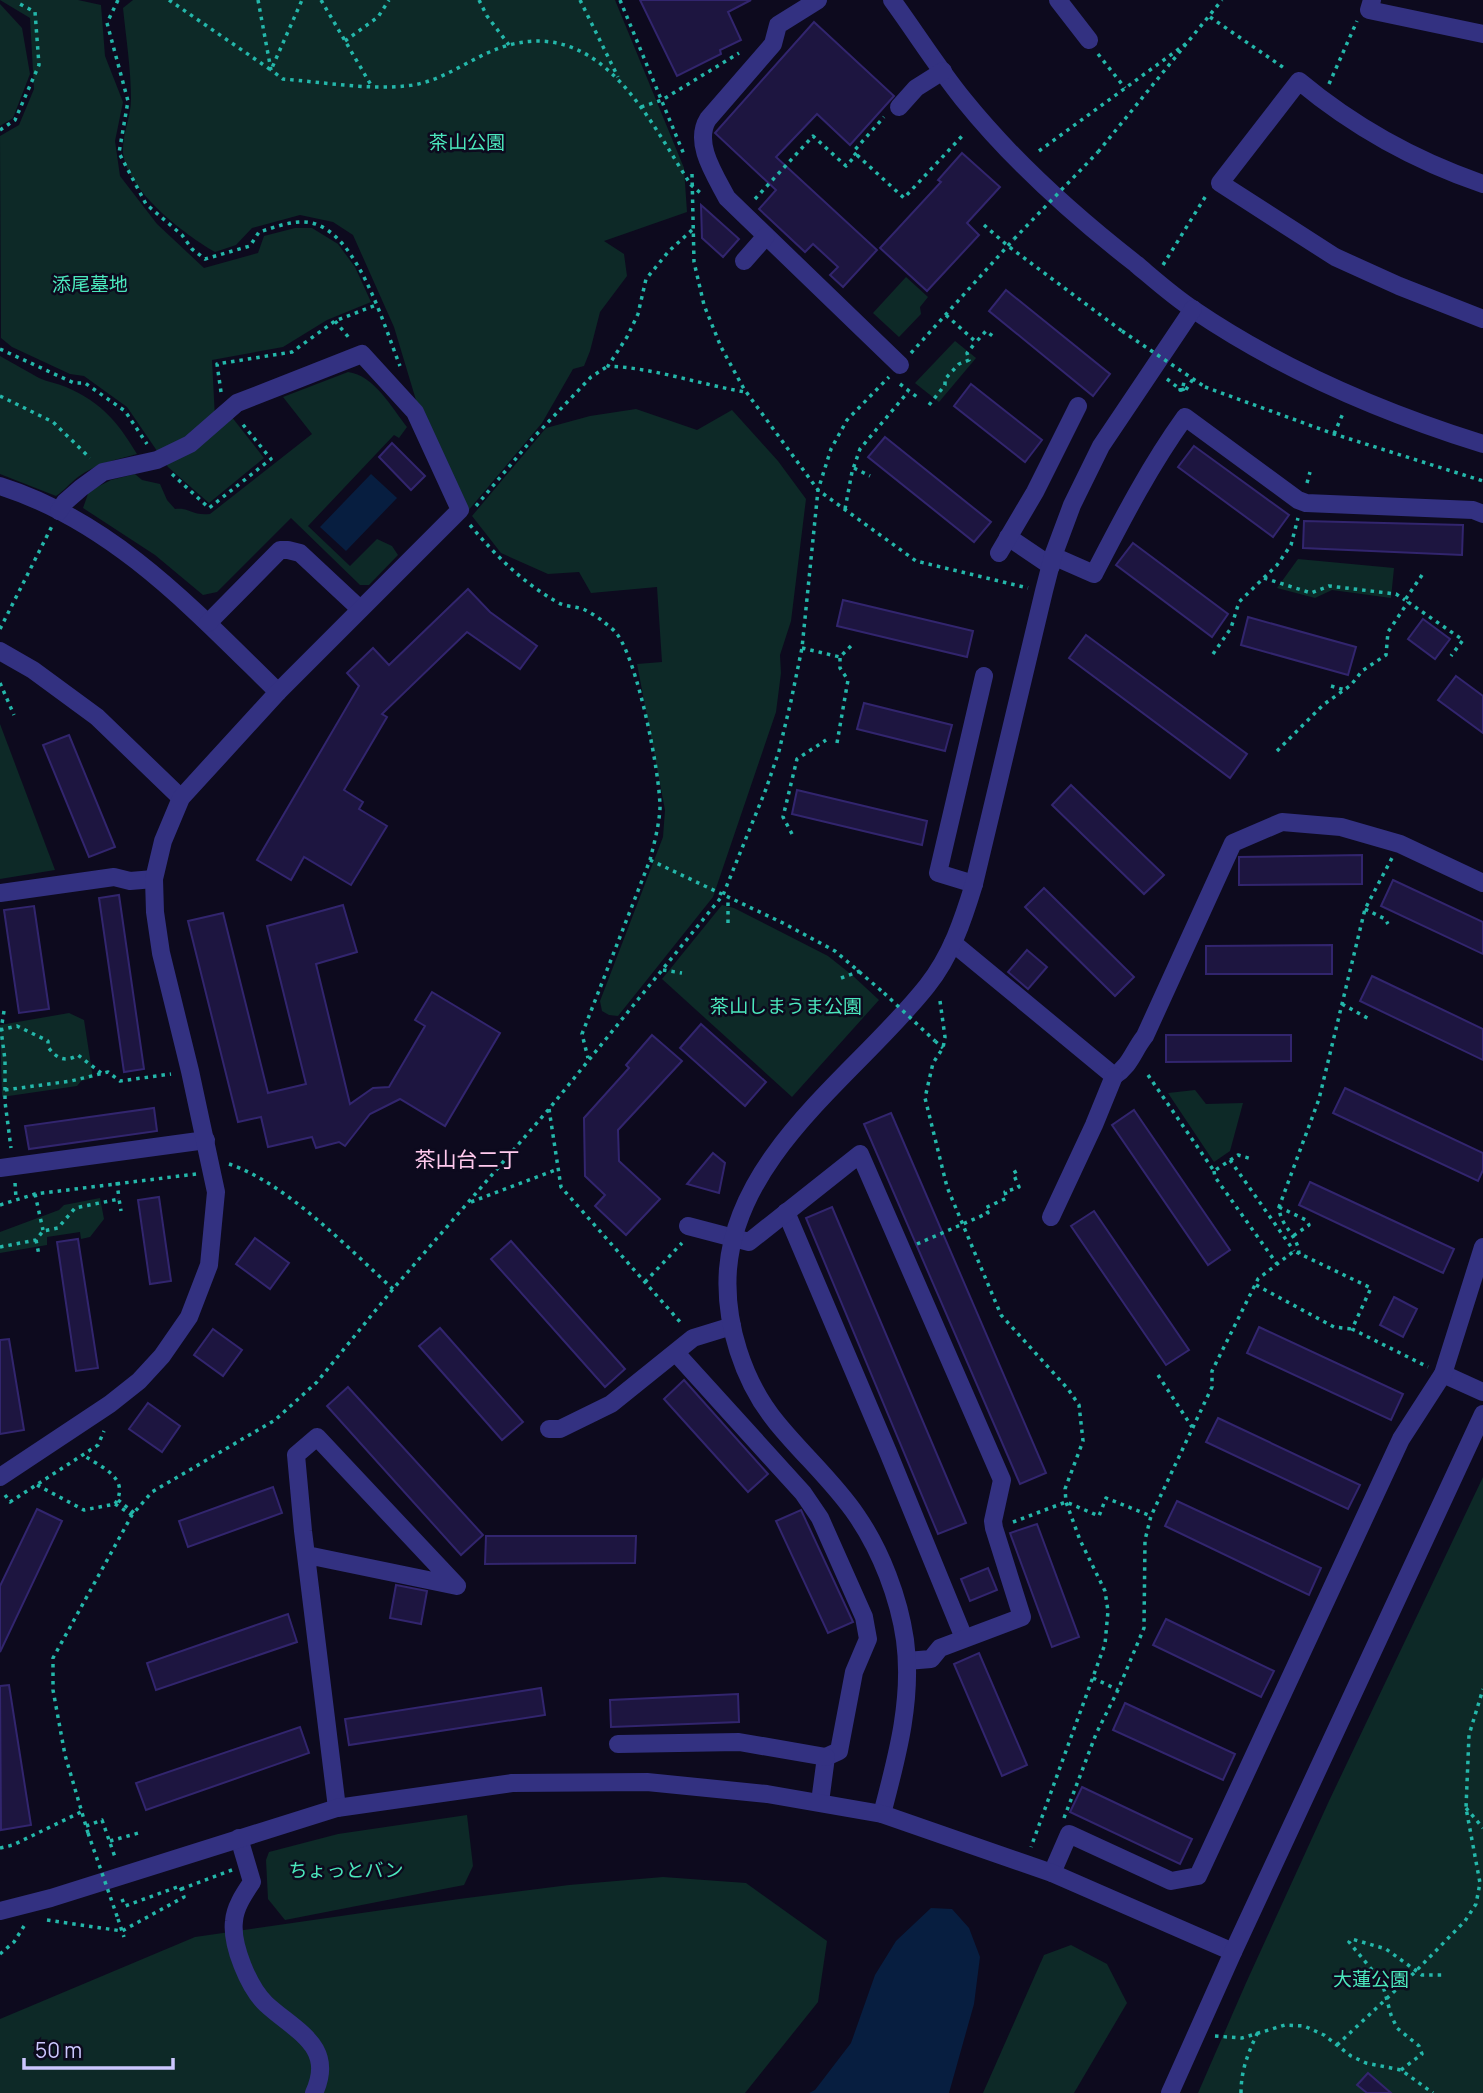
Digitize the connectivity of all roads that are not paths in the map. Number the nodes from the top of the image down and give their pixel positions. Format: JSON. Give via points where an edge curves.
{"nodes":[{"id":1,"x":818,"y":0,"type":"edge"},
{"id":2,"x":892,"y":0,"type":"edge"},
{"id":3,"x":1058,"y":0,"type":"edge"},
{"id":4,"x":1371,"y":5,"type":"edge"},
{"id":5,"x":1483,"y":34,"type":"edge"},
{"id":6,"x":1091,"y":45,"type":"road end"},
{"id":7,"x":943,"y":71,"type":"junction"},
{"id":8,"x":893,"y":110,"type":"road end"},
{"id":9,"x":1483,"y":184,"type":"edge"},
{"id":10,"x":766,"y":236,"type":"junction"},
{"id":11,"x":744,"y":261,"type":"dead end"},
{"id":12,"x":1193,"y":310,"type":"junction"},
{"id":13,"x":1483,"y":319,"type":"edge"},
{"id":14,"x":895,"y":370,"type":"road end"},
{"id":15,"x":1078,"y":406,"type":"dead end"},
{"id":16,"x":1483,"y":444,"type":"edge"},
{"id":17,"x":0,"y":486,"type":"edge"},
{"id":18,"x":59,"y":511,"type":"junction"},
{"id":19,"x":1483,"y":514,"type":"edge"},
{"id":20,"x":1008,"y":537,"type":"junction"},
{"id":21,"x":999,"y":553,"type":"dead end"},
{"id":22,"x":1052,"y":561,"type":"junction"},
{"id":23,"x":360,"y":609,"type":"junction"},
{"id":24,"x":208,"y":623,"type":"junction"},
{"id":25,"x":0,"y":651,"type":"edge"},
{"id":26,"x":984,"y":676,"type":"dead end"},
{"id":27,"x":278,"y":692,"type":"junction"},
{"id":28,"x":181,"y":798,"type":"junction"},
{"id":29,"x":154,"y":879,"type":"junction"},
{"id":30,"x":1483,"y":883,"type":"edge"},
{"id":31,"x":974,"y":884,"type":"junction"},
{"id":32,"x":0,"y":893,"type":"edge"},
{"id":33,"x":953,"y":943,"type":"junction"},
{"id":34,"x":1114,"y":1076,"type":"junction"},
{"id":35,"x":206,"y":1140,"type":"junction"},
{"id":36,"x":6,"y":1167,"type":"edge"},
{"id":37,"x":786,"y":1212,"type":"junction"},
{"id":38,"x":1051,"y":1217,"type":"dead end"},
{"id":39,"x":692,"y":1227,"type":"road end"},
{"id":40,"x":733,"y":1238,"type":"junction"},
{"id":41,"x":1483,"y":1247,"type":"edge"},
{"id":42,"x":732,"y":1326,"type":"junction"},
{"id":43,"x":676,"y":1353,"type":"junction"},
{"id":44,"x":1443,"y":1374,"type":"junction"},
{"id":45,"x":1483,"y":1392,"type":"edge"},
{"id":46,"x":1483,"y":1414,"type":"edge"},
{"id":47,"x":549,"y":1429,"type":"dead end"},
{"id":48,"x":0,"y":1477,"type":"edge"},
{"id":49,"x":307,"y":1555,"type":"junction"},
{"id":50,"x":964,"y":1638,"type":"junction"},
{"id":51,"x":907,"y":1661,"type":"junction"},
{"id":52,"x":618,"y":1744,"type":"dead end"},
{"id":53,"x":826,"y":1757,"type":"junction"},
{"id":54,"x":820,"y":1802,"type":"junction"},
{"id":55,"x":337,"y":1808,"type":"junction"},
{"id":56,"x":883,"y":1814,"type":"junction"},
{"id":57,"x":239,"y":1838,"type":"junction"},
{"id":58,"x":1052,"y":1873,"type":"junction"},
{"id":59,"x":0,"y":1911,"type":"edge"},
{"id":60,"x":1233,"y":1952,"type":"junction"},
{"id":61,"x":314,"y":2093,"type":"edge"},
{"id":62,"x":1170,"y":2093,"type":"edge"}],
"edges":[{"from":1,"to":10,"type":"street","via":[[778,25],[773,44],[702,128],[701,138],[727,198]]},
{"from":2,"to":7,"type":"street"},
{"from":3,"to":6,"type":"street"},
{"from":4,"to":5,"type":"street"},
{"from":7,"to":8,"type":"street"},
{"from":7,"to":12,"type":"street","via":[[1026,169],[1096,233]]},
{"from":9,"to":13,"type":"street","via":[[1412,155],[1357,124],[1298,81],[1220,183],[1335,257]]},
{"from":10,"to":11,"type":"street"},
{"from":10,"to":14,"type":"street"},
{"from":12,"to":16,"type":"street","via":[[1331,386]]},
{"from":12,"to":22,"type":"street","via":[[1101,446],[1072,505]]},
{"from":15,"to":20,"type":"street"},
{"from":17,"to":18,"type":"street"},
{"from":18,"to":23,"type":"street","via":[[103,472],[157,460],[191,444],[234,406],[362,354],[415,412],[463,514]]},
{"from":18,"to":24,"type":"street","via":[[121,547]]},
{"from":19,"to":22,"type":"street","via":[[1302,501],[1185,417],[1158,454],[1094,574]]},
{"from":20,"to":21,"type":"street"},
{"from":20,"to":22,"type":"street"},
{"from":22,"to":31,"type":"street"},
{"from":23,"to":24,"type":"street","via":[[300,553],[280,550]]},
{"from":23,"to":27,"type":"street"},
{"from":24,"to":27,"type":"street"},
{"from":25,"to":28,"type":"street","via":[[97,717]]},
{"from":26,"to":31,"type":"street","via":[[938,873]]},
{"from":27,"to":28,"type":"street"},
{"from":28,"to":29,"type":"street"},
{"from":29,"to":32,"type":"street","via":[[114,877]]},
{"from":29,"to":35,"type":"street","via":[[161,953]]},
{"from":30,"to":34,"type":"street","via":[[1400,844],[1340,827],[1282,822],[1233,843],[1145,1036],[1127,1068]]},
{"from":31,"to":33,"type":"street"},
{"from":33,"to":34,"type":"street"},
{"from":33,"to":40,"type":"street","via":[[927,986],[778,1148],[753,1185]]},
{"from":34,"to":38,"type":"street"},
{"from":35,"to":36,"type":"street"},
{"from":35,"to":48,"type":"street","via":[[216,1192],[214,1234],[209,1265],[189,1317],[139,1381]]},
{"from":37,"to":40,"type":"street","via":[[749,1242]]},
{"from":37,"to":50,"type":"street"},
{"from":37,"to":50,"type":"street","via":[[860,1154],[1002,1480],[994,1528],[1022,1617]]},
{"from":39,"to":40,"type":"street"},
{"from":40,"to":42,"type":"street","via":[[728,1269]]},
{"from":41,"to":44,"type":"street"},
{"from":42,"to":43,"type":"street","via":[[694,1338]]},
{"from":42,"to":51,"type":"street","via":[[752,1385],[776,1421],[859,1518],[877,1552],[895,1595]]},
{"from":43,"to":47,"type":"street","via":[[611,1404],[559,1429]]},
{"from":43,"to":53,"type":"street","via":[[803,1493],[820,1518],[864,1617],[868,1639],[854,1672],[839,1751]]},
{"from":44,"to":45,"type":"street"},
{"from":44,"to":58,"type":"street","via":[[1401,1439],[1198,1876],[1171,1881],[1069,1834]]},
{"from":46,"to":60,"type":"street"},
{"from":49,"to":49,"type":"street","via":[[296,1455],[317,1437],[457,1586]]},
{"from":49,"to":55,"type":"street"},
{"from":50,"to":51,"type":"street","via":[[940,1648],[930,1659]]},
{"from":51,"to":56,"type":"street","via":[[905,1716]]},
{"from":52,"to":53,"type":"street","via":[[739,1742]]},
{"from":53,"to":54,"type":"street"},
{"from":54,"to":55,"type":"street","via":[[647,1782],[525,1783]]},
{"from":54,"to":56,"type":"street"},
{"from":55,"to":57,"type":"street"},
{"from":56,"to":58,"type":"street"},
{"from":57,"to":59,"type":"street"},
{"from":57,"to":61,"type":"street","via":[[252,1882],[237,1908],[234,1938],[253,1988],[310,2039],[321,2071]]},
{"from":58,"to":60,"type":"street"},
{"from":60,"to":62,"type":"street"}]}
